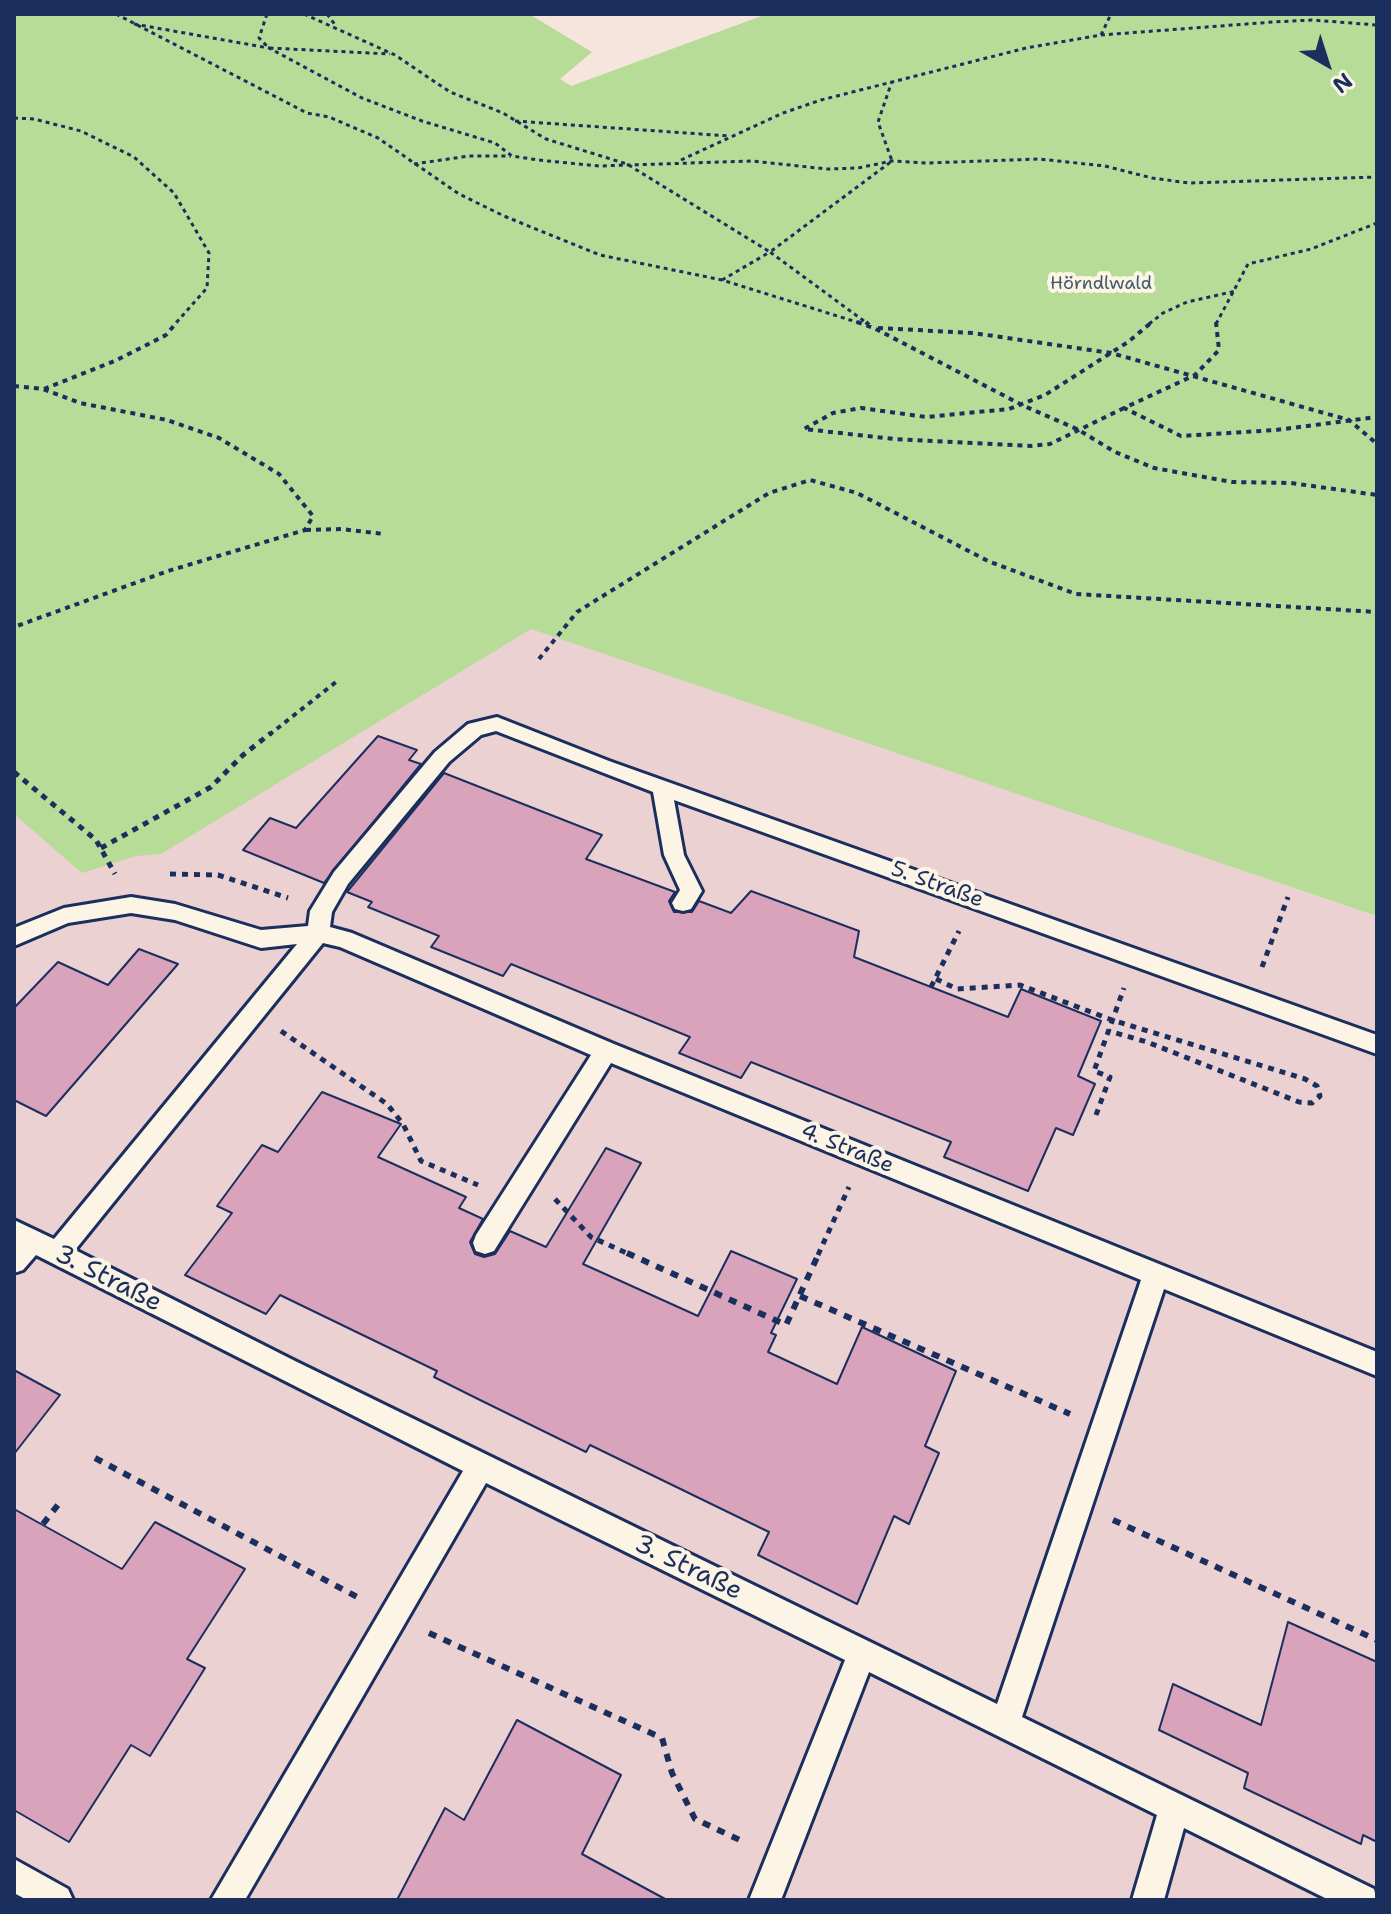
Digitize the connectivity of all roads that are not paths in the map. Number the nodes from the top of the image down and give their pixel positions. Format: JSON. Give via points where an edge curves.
{"nodes":[{"id":1,"x":662,"y":787,"type":"junction"},
{"id":2,"x":683,"y":903,"type":"dead end"},
{"id":3,"x":318,"y":933,"type":"junction"},
{"id":4,"x":14,"y":937,"type":"edge"},
{"id":5,"x":1377,"y":1045,"type":"edge"},
{"id":6,"x":606,"y":1051,"type":"junction"},
{"id":7,"x":485,"y":1243,"type":"dead end"},
{"id":8,"x":20,"y":1245,"type":"edge"},
{"id":9,"x":57,"y":1254,"type":"junction"},
{"id":10,"x":1156,"y":1274,"type":"junction"},
{"id":11,"x":1377,"y":1364,"type":"edge"},
{"id":12,"x":481,"y":1466,"type":"junction"},
{"id":13,"x":862,"y":1653,"type":"junction"},
{"id":14,"x":1005,"y":1724,"type":"junction"},
{"id":15,"x":1175,"y":1807,"type":"junction"},
{"id":16,"x":14,"y":1875,"type":"edge"},
{"id":17,"x":57,"y":1900,"type":"edge"},
{"id":18,"x":227,"y":1900,"type":"edge"},
{"id":19,"x":765,"y":1900,"type":"edge"},
{"id":20,"x":1148,"y":1900,"type":"edge"},
{"id":21,"x":1363,"y":1900,"type":"edge"}],
"edges":[{"from":1,"to":2,"type":"lane","via":[[674,855],[691,891]]},
{"from":1,"to":3,"type":"lane","name":"5. Straße","via":[[497,724],[475,729],[442,757],[341,878],[321,911]]},
{"from":1,"to":5,"type":"lane","name":"5. Straße"},
{"from":3,"to":4,"type":"lane","via":[[261,939],[175,912],[123,906],[64,916]]},
{"from":3,"to":6,"type":"lane","name":"4. Straße","via":[[344,939]]},
{"from":3,"to":9,"type":"lane"},
{"from":6,"to":7,"type":"lane"},
{"from":6,"to":10,"type":"lane","name":"4. Straße"},
{"from":8,"to":9,"type":"lane","name":"3. Straße"},
{"from":9,"to":12,"type":"lane","name":"3. Straße"},
{"from":10,"to":11,"type":"lane","name":"4. Straße"},
{"from":10,"to":14,"type":"lane"},
{"from":12,"to":13,"type":"lane","name":"3. Straße"},
{"from":12,"to":18,"type":"lane"},
{"from":13,"to":14,"type":"lane","name":"3. Straße"},
{"from":13,"to":19,"type":"lane"},
{"from":14,"to":15,"type":"lane","name":"3. Straße"},
{"from":15,"to":20,"type":"lane"},
{"from":15,"to":21,"type":"lane","name":"3. Straße"},
{"from":16,"to":17,"type":"lane"}]}
